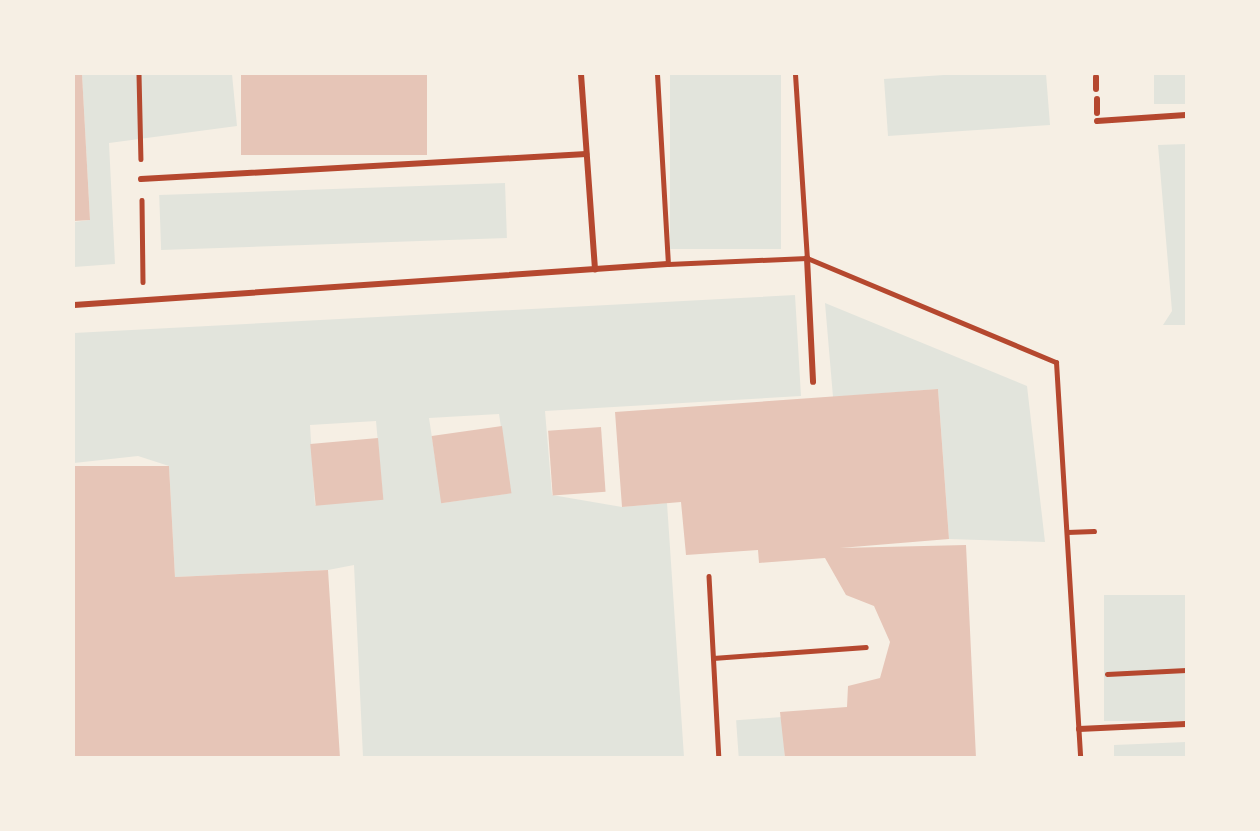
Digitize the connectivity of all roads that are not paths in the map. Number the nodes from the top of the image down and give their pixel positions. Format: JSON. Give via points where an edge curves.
{"nodes":[{"id":1,"x":581,"y":74,"type":"edge"},
{"id":2,"x":657,"y":74,"type":"edge"},
{"id":3,"x":795,"y":74,"type":"edge"},
{"id":4,"x":1096,"y":77,"type":"dead end"},
{"id":5,"x":1096,"y":89,"type":"dead end"},
{"id":6,"x":1097,"y":99,"type":"dead end"},
{"id":7,"x":1186,"y":115,"type":"edge"},
{"id":8,"x":586,"y":154,"type":"junction"},
{"id":9,"x":141,"y":179,"type":"dead end"},
{"id":10,"x":807,"y":258,"type":"junction"},
{"id":11,"x":668,"y":264,"type":"junction"},
{"id":12,"x":595,"y":270,"type":"junction"},
{"id":13,"x":74,"y":305,"type":"edge"},
{"id":14,"x":813,"y":382,"type":"dead end"},
{"id":15,"x":1067,"y":531,"type":"junction"},
{"id":16,"x":1094,"y":531,"type":"dead end"},
{"id":17,"x":1186,"y":724,"type":"edge"},
{"id":18,"x":1079,"y":729,"type":"junction"},
{"id":19,"x":1080,"y":758,"type":"edge"}],
"edges":[{"from":1,"to":8,"type":"street"},
{"from":2,"to":11,"type":"lane"},
{"from":3,"to":10,"type":"lane"},
{"from":4,"to":5,"type":"street"},
{"from":6,"to":7,"type":"street","via":[[1097,117]]},
{"from":8,"to":9,"type":"street"},
{"from":8,"to":12,"type":"street"},
{"from":10,"to":11,"type":"lane"},
{"from":10,"to":14,"type":"street"},
{"from":10,"to":15,"type":"lane","via":[[1056,362]]},
{"from":11,"to":12,"type":"street"},
{"from":12,"to":13,"type":"street"},
{"from":15,"to":16,"type":"lane"},
{"from":15,"to":18,"type":"lane"},
{"from":17,"to":18,"type":"street"},
{"from":18,"to":19,"type":"lane"}]}
